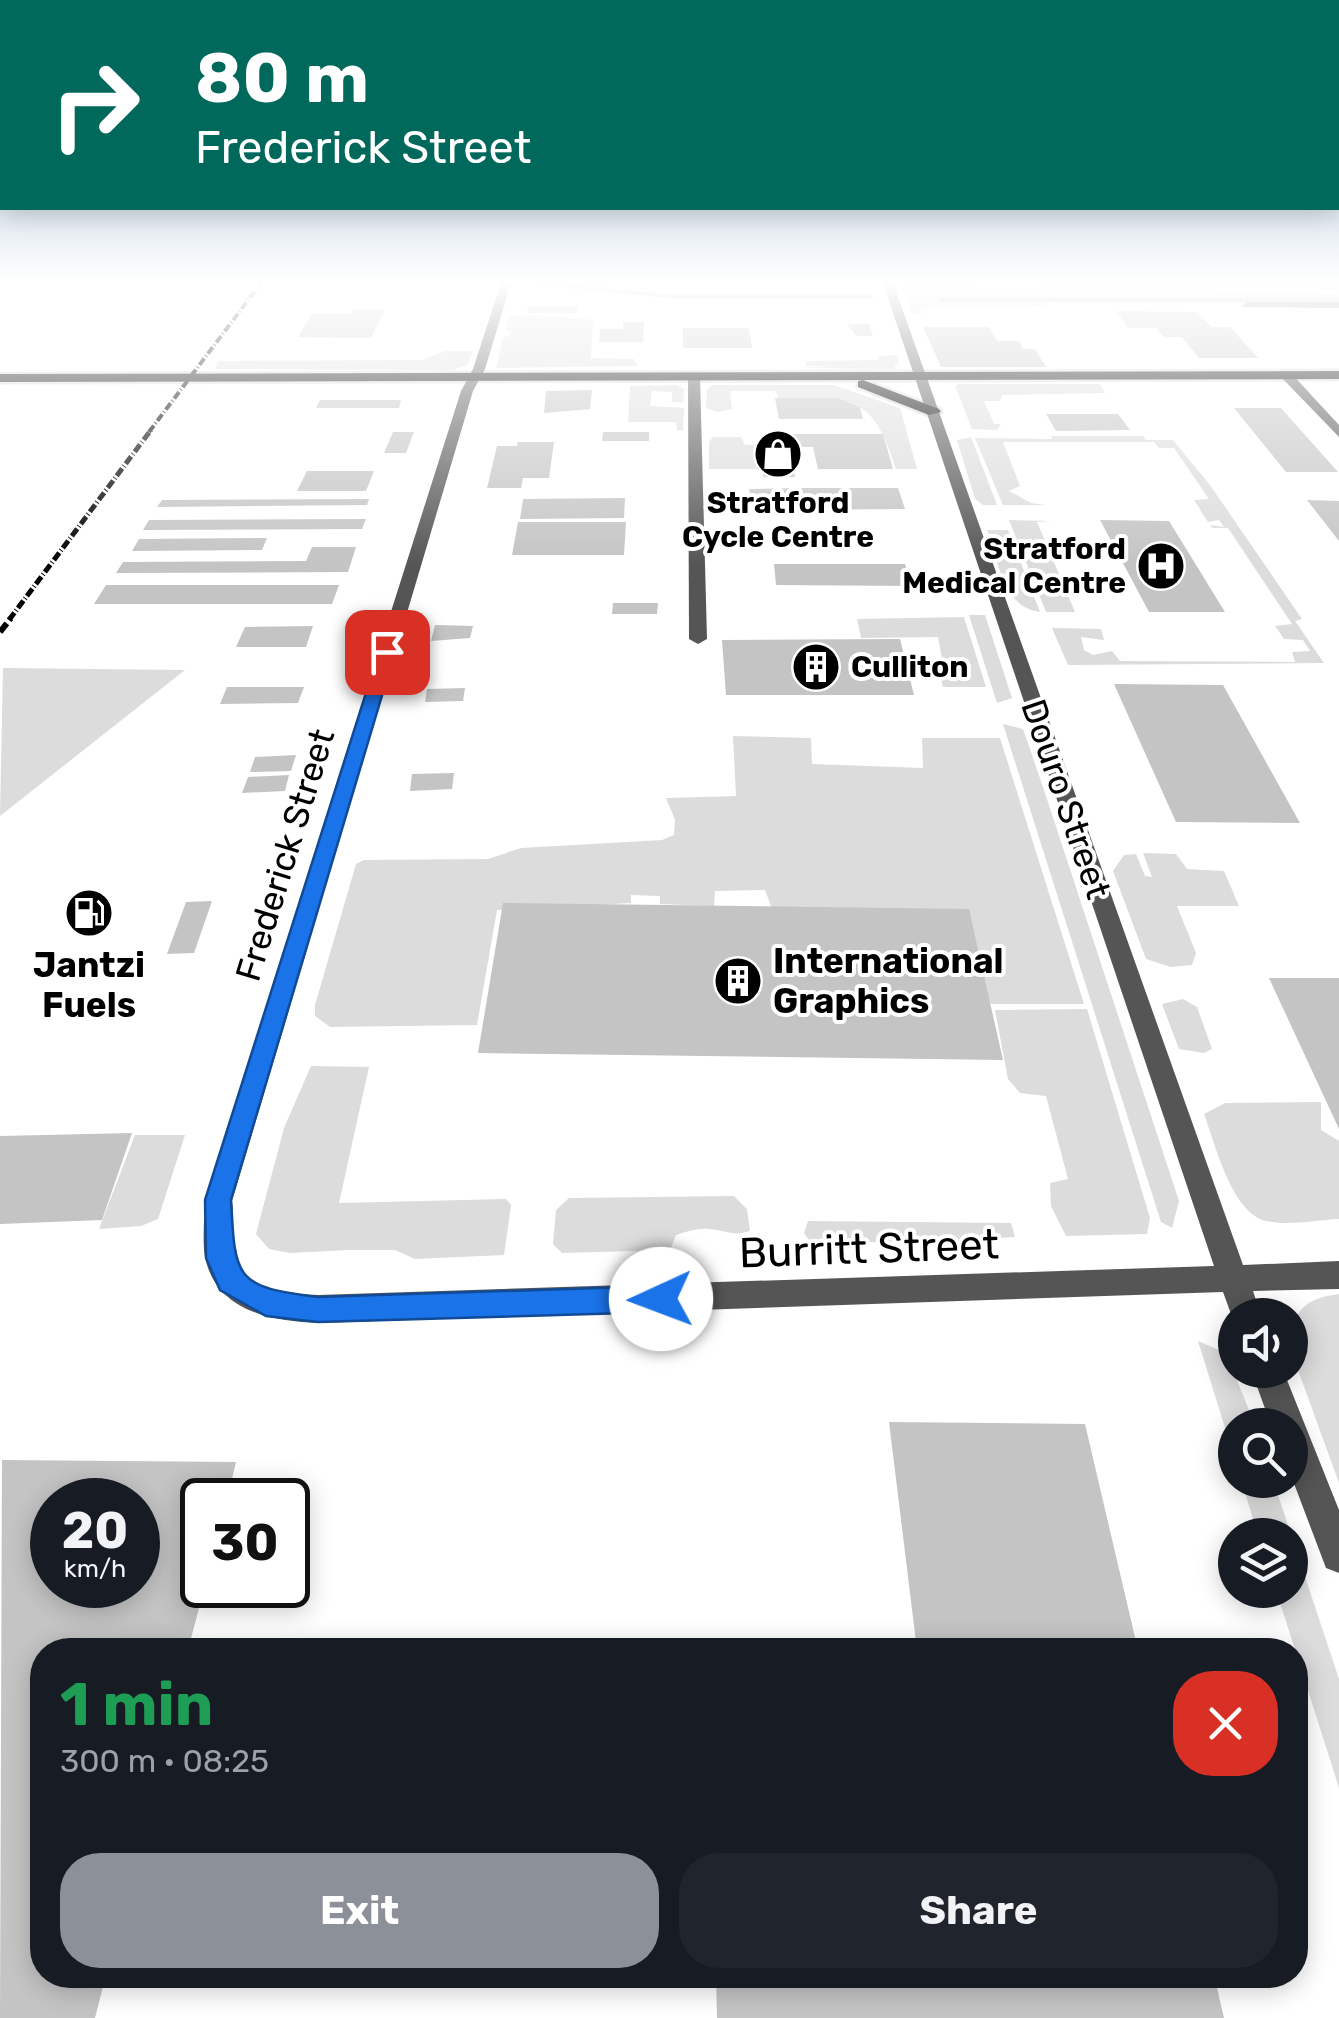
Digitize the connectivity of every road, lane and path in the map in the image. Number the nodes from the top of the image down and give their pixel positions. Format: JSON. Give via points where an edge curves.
{"nodes":[{"id":1,"x":656,"y":377,"type":"edge"},
{"id":2,"x":694,"y":377,"type":"edge"},
{"id":3,"x":833,"y":377,"type":"edge"},
{"id":4,"x":920,"y":377,"type":"edge"},
{"id":5,"x":1289,"y":377,"type":"edge"},
{"id":6,"x":0,"y":378,"type":"edge"},
{"id":7,"x":474,"y":378,"type":"junction"},
{"id":8,"x":934,"y":412,"type":"junction"},
{"id":9,"x":1339,"y":433,"type":"edge"},
{"id":10,"x":698,"y":638,"type":"dead end"},
{"id":11,"x":1339,"y":1275,"type":"edge"},
{"id":12,"x":1232,"y":1280,"type":"junction"},
{"id":13,"x":229,"y":1281,"type":"joint"},
{"id":14,"x":1239,"y":1298,"type":"edge"},
{"id":15,"x":1308,"y":1476,"type":"edge"},
{"id":16,"x":1339,"y":1555,"type":"edge"}],
"edges":[{"from":1,"to":7,"type":"main road"},
{"from":2,"to":10,"type":"street"},
{"from":3,"to":8,"type":"main road"},
{"from":4,"to":8,"type":"street","name":"Douro Street"},
{"from":5,"to":9,"type":"street"},
{"from":6,"to":7,"type":"main road"},
{"from":7,"to":13,"type":"street","name":"Frederick Street","via":[[218,1200],[220,1258]]},
{"from":8,"to":12,"type":"street","name":"Douro Street"},
{"from":11,"to":12,"type":"street","name":"Burritt Street"},
{"from":12,"to":13,"type":"street","name":"Burritt Street","via":[[318,1310],[266,1303]]},
{"from":12,"to":14,"type":"street","name":"Douro Street"},
{"from":15,"to":16,"type":"street"}]}
